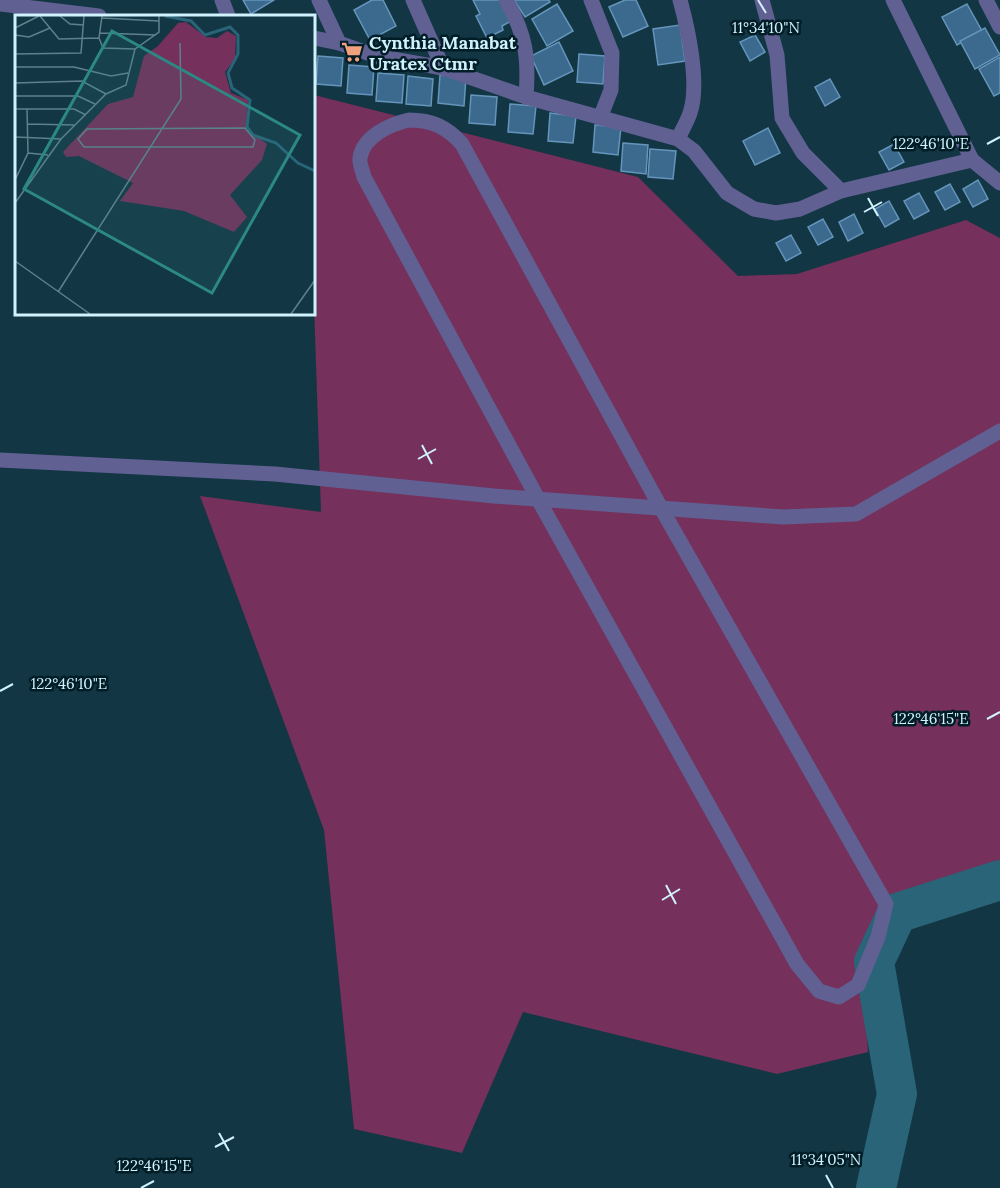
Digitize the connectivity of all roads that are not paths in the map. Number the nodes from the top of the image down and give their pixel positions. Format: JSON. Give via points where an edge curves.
{"nodes":[{"id":1,"x":222,"y":0,"type":"edge"},
{"id":2,"x":319,"y":0,"type":"edge"},
{"id":3,"x":413,"y":0,"type":"edge"},
{"id":4,"x":506,"y":0,"type":"edge"},
{"id":5,"x":591,"y":0,"type":"edge"},
{"id":6,"x":680,"y":0,"type":"edge"},
{"id":7,"x":762,"y":0,"type":"edge"},
{"id":8,"x":893,"y":0,"type":"edge"},
{"id":9,"x":986,"y":0,"type":"edge"},
{"id":10,"x":0,"y":4,"type":"edge"},
{"id":11,"x":91,"y":15,"type":"edge"},
{"id":12,"x":228,"y":15,"type":"edge"},
{"id":13,"x":1000,"y":27,"type":"edge"},
{"id":14,"x":315,"y":38,"type":"edge"},
{"id":15,"x":339,"y":43,"type":"junction"},
{"id":16,"x":443,"y":68,"type":"junction"},
{"id":17,"x":526,"y":97,"type":"junction"},
{"id":18,"x":600,"y":118,"type":"junction"},
{"id":19,"x":678,"y":139,"type":"junction"},
{"id":20,"x":972,"y":160,"type":"junction"},
{"id":21,"x":1000,"y":183,"type":"edge"},
{"id":22,"x":841,"y":191,"type":"junction"},
{"id":23,"x":1000,"y":431,"type":"edge"},
{"id":24,"x":0,"y":460,"type":"edge"},
{"id":25,"x":538,"y":499,"type":"junction"},
{"id":26,"x":661,"y":508,"type":"junction"}],
"edges":[{"from":1,"to":12,"type":"street"},
{"from":2,"to":15,"type":"street"},
{"from":3,"to":16,"type":"street"},
{"from":4,"to":17,"type":"street","via":[[526,46]]},
{"from":5,"to":18,"type":"street","via":[[612,53],[612,90]]},
{"from":6,"to":19,"type":"street","via":[[693,70],[691,111]]},
{"from":7,"to":22,"type":"street","via":[[777,55],[782,118],[803,153]]},
{"from":8,"to":20,"type":"street"},
{"from":9,"to":13,"type":"street"},
{"from":10,"to":11,"type":"street"},
{"from":14,"to":15,"type":"street"},
{"from":15,"to":16,"type":"street","via":[[376,56]]},
{"from":16,"to":17,"type":"street"},
{"from":17,"to":18,"type":"street"},
{"from":18,"to":19,"type":"street"},
{"from":19,"to":22,"type":"street","via":[[694,151],[727,193],[754,209],[776,213],[800,209]]},
{"from":20,"to":21,"type":"street"},
{"from":20,"to":22,"type":"street"},
{"from":23,"to":26,"type":"street","via":[[856,514],[783,518]]},
{"from":24,"to":25,"type":"street","via":[[275,474]]},
{"from":25,"to":26,"type":"street"},
{"from":25,"to":26,"type":"street","via":[[364,177],[360,158],[366,146],[385,128],[397,123],[433,123],[462,144]]},
{"from":25,"to":26,"type":"street","via":[[797,964],[819,991],[839,997],[858,985],[878,937],[886,904]]}]}
